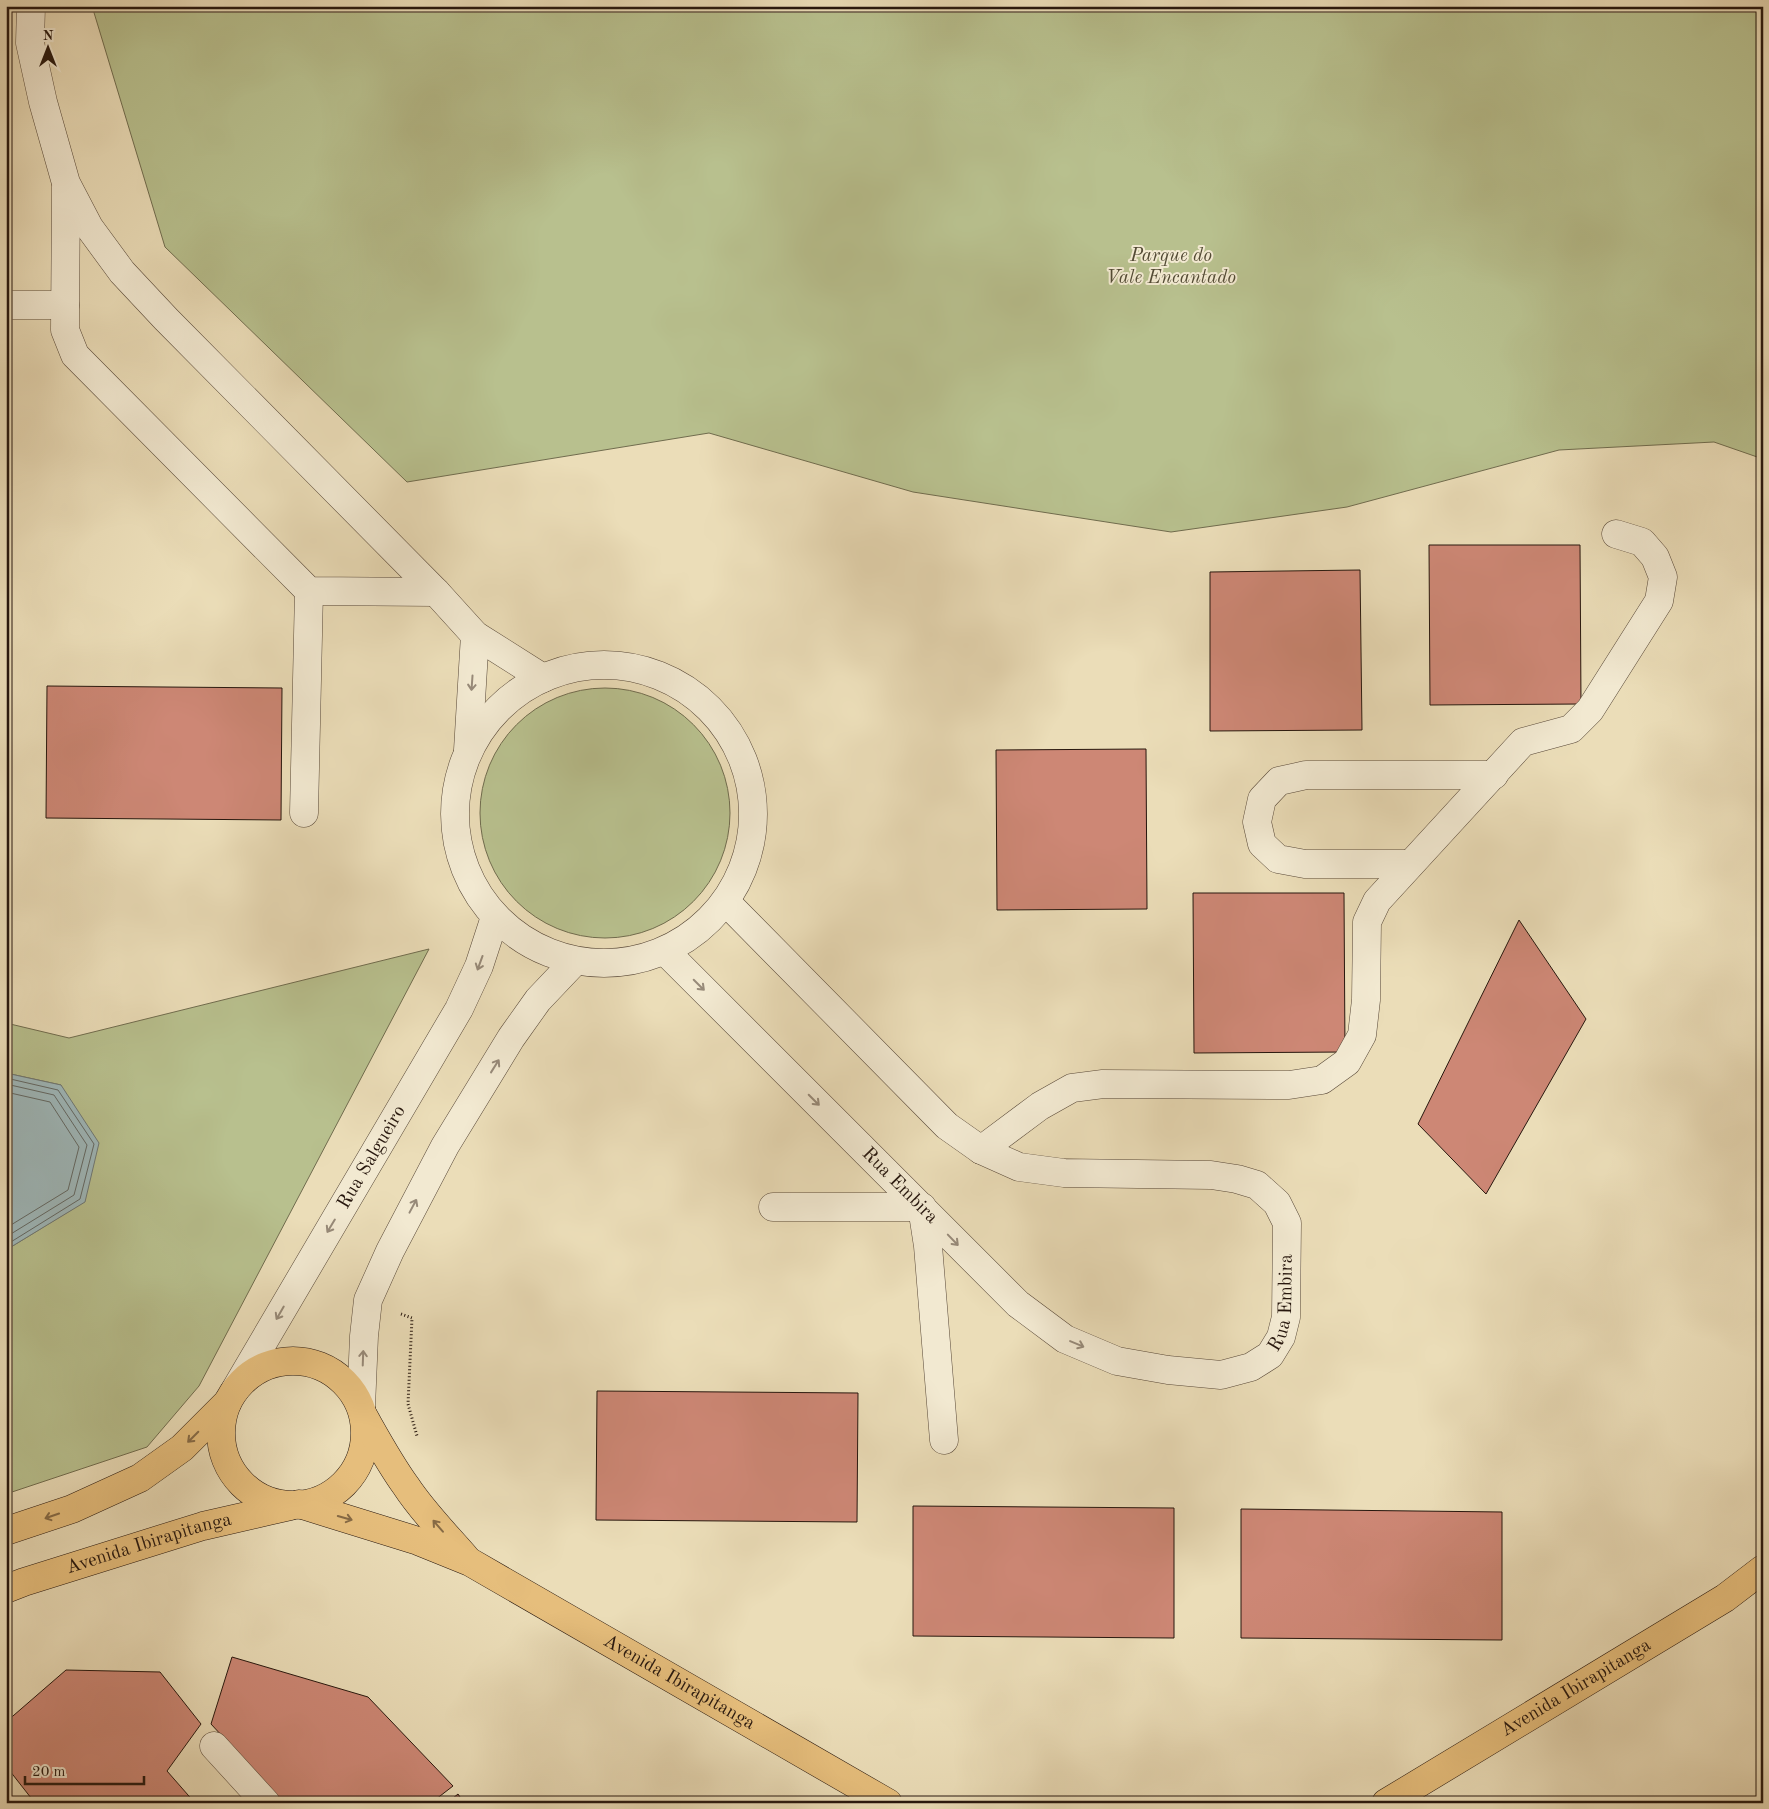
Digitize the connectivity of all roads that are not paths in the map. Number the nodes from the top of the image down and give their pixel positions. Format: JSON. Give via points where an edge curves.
{"nodes":[{"id":1,"x":31,"y":6,"type":"edge"},
{"id":2,"x":66,"y":183,"type":"junction"},
{"id":3,"x":6,"y":305,"type":"edge"},
{"id":4,"x":65,"y":305,"type":"junction"},
{"id":5,"x":1616,"y":534,"type":"dead end"},
{"id":6,"x":309,"y":591,"type":"junction"},
{"id":7,"x":436,"y":592,"type":"junction"},
{"id":8,"x":475,"y":634,"type":"junction"},
{"id":9,"x":543,"y":678,"type":"junction"},
{"id":10,"x":468,"y":750,"type":"junction"},
{"id":11,"x":1494,"y":775,"type":"junction"},
{"id":12,"x":304,"y":813,"type":"dead end"},
{"id":13,"x":1410,"y":864,"type":"junction"},
{"id":14,"x":726,"y":902,"type":"junction"},
{"id":15,"x":495,"y":917,"type":"junction"},
{"id":16,"x":664,"y":950,"type":"junction"},
{"id":17,"x":575,"y":961,"type":"junction"},
{"id":18,"x":981,"y":1150,"type":"junction"},
{"id":19,"x":772,"y":1208,"type":"dead end"},
{"id":20,"x":922,"y":1208,"type":"junction"},
{"id":21,"x":231,"y":1396,"type":"junction"},
{"id":22,"x":363,"y":1412,"type":"junction"},
{"id":23,"x":944,"y":1440,"type":"dead end"},
{"id":24,"x":297,"y":1504,"type":"junction"},
{"id":25,"x":6,"y":1531,"type":"edge"},
{"id":26,"x":470,"y":1562,"type":"junction"},
{"id":27,"x":1763,"y":1569,"type":"edge"},
{"id":28,"x":6,"y":1589,"type":"edge"},
{"id":29,"x":214,"y":1746,"type":"dead end"},
{"id":30,"x":266,"y":1803,"type":"edge"},
{"id":31,"x":888,"y":1803,"type":"edge"},
{"id":32,"x":1386,"y":1803,"type":"edge"}],
"edges":[{"from":1,"to":2,"type":"street","via":[[30,43]]},
{"from":2,"to":4,"type":"street"},
{"from":2,"to":7,"type":"street","via":[[89,227],[122,272]]},
{"from":3,"to":4,"type":"street"},
{"from":4,"to":6,"type":"street","via":[[65,330],[75,355]]},
{"from":5,"to":11,"type":"street","via":[[1642,542],[1655,556],[1663,577],[1659,601],[1590,710],[1570,729],[1523,742]]},
{"from":6,"to":7,"type":"street"},
{"from":6,"to":12,"type":"street"},
{"from":7,"to":8,"type":"street"},
{"from":8,"to":9,"type":"street"},
{"from":8,"to":10,"type":"street","one_way":true},
{"from":9,"to":10,"type":"street","via":[[528,684],[493,713]]},
{"from":9,"to":14,"type":"street","via":[[568,669],[611,665],[654,672],[693,693],[724,722],[745,760],[754,802],[752,846]]},
{"from":10,"to":15,"type":"street","via":[[455,793],[455,838],[469,880]]},
{"from":11,"to":13,"type":"street"},
{"from":11,"to":13,"type":"street","via":[[1306,775],[1279,781],[1262,799],[1257,822],[1262,844],[1278,859],[1305,864]]},
{"from":13,"to":18,"type":"street","via":[[1377,901],[1367,922],[1362,1035],[1347,1062],[1322,1080],[1289,1085],[1103,1084],[1072,1088],[1040,1106]]},
{"from":14,"to":16,"type":"street","via":[[705,926]]},
{"from":14,"to":18,"type":"street","name":"Rua Embira","via":[[948,1126]]},
{"from":15,"to":17,"type":"street","via":[[545,952]]},
{"from":15,"to":21,"type":"street","name":"Rua Salgueiro","one_way":true,"via":[[479,966],[459,1009]]},
{"from":16,"to":17,"type":"street","via":[[650,957],[613,964]]},
{"from":16,"to":20,"type":"street","name":"Rua Embira","one_way":true},
{"from":22,"to":17,"type":"street","one_way":true,"via":[[368,1300],[390,1251],[445,1146],[512,1038],[538,1000]]},
{"from":20,"to":18,"type":"street","name":"Rua Embira","one_way":true,"via":[[1018,1304],[1065,1339],[1117,1361],[1221,1375],[1251,1367],[1270,1355],[1281,1337],[1286,1317],[1287,1223],[1277,1203],[1257,1185],[1211,1175],[1064,1173],[1019,1167]]},
{"from":19,"to":20,"type":"street"},
{"from":20,"to":23,"type":"street"},
{"from":21,"to":22,"type":"main road","via":[[254,1372],[278,1362],[303,1361],[328,1369],[348,1385]]},
{"from":21,"to":24,"type":"main road","via":[[222,1422],[222,1444],[227,1463],[239,1480],[255,1493],[274,1502]]},
{"from":21,"to":25,"type":"main road","one_way":true,"via":[[182,1448],[140,1478],[72,1509]]},
{"from":22,"to":24,"type":"main road","via":[[366,1437],[362,1457],[351,1475],[337,1490],[319,1500]]},
{"from":26,"to":22,"type":"main road","name":"Avenida Ibirapitanga","one_way":true,"via":[[405,1486]]},
{"from":24,"to":26,"type":"main road","name":"Avenida Ibirapitanga","one_way":true,"via":[[418,1541]]},
{"from":24,"to":28,"type":"main road","name":"Avenida Ibirapitanga","via":[[203,1526]]},
{"from":26,"to":31,"type":"main road","name":"Avenida Ibirapitanga"},
{"from":27,"to":32,"type":"main road","name":"Avenida Ibirapitanga","via":[[1725,1598]]},
{"from":29,"to":30,"type":"street"}]}
